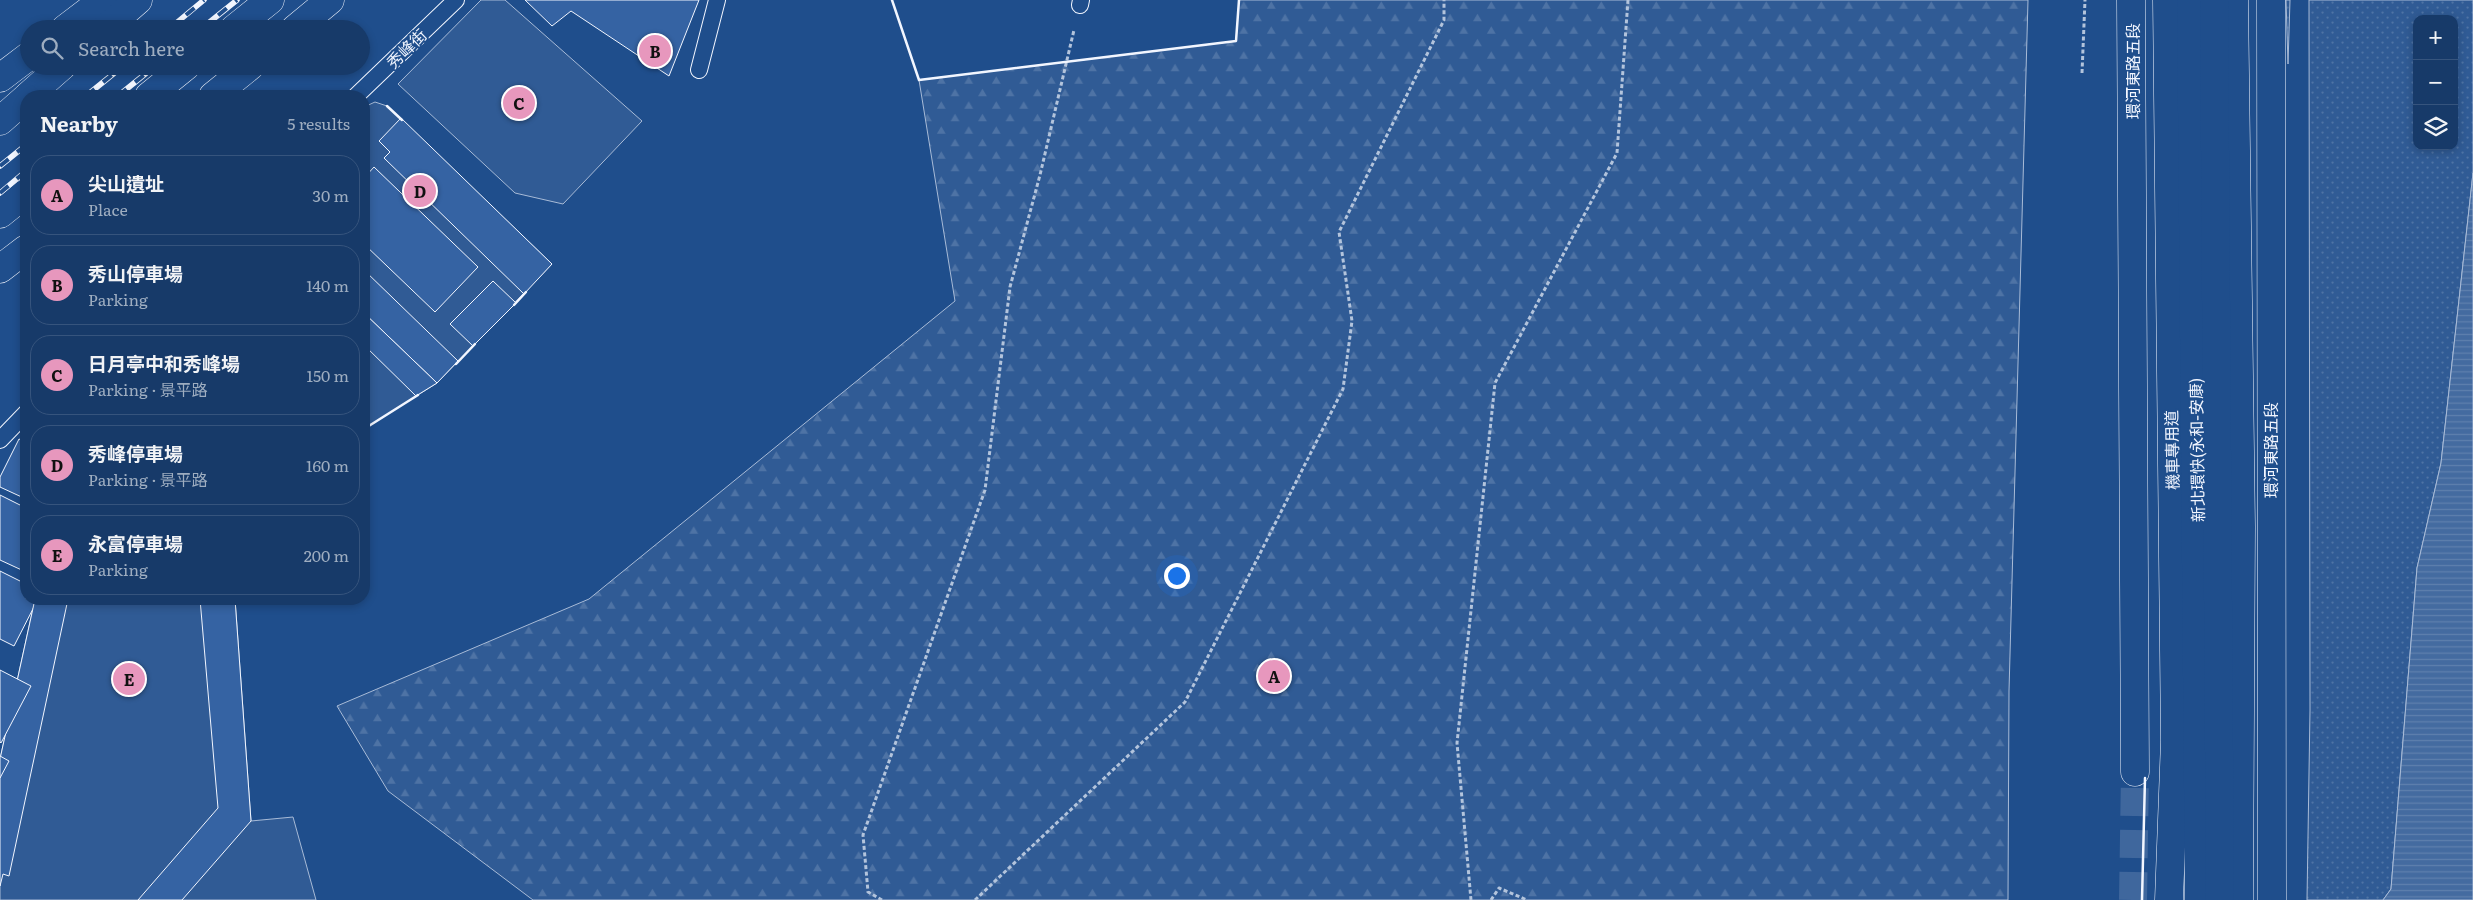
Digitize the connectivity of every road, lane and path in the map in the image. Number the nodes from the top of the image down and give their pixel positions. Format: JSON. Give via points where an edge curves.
{"nodes":[{"id":1,"x":103,"y":0,"type":"edge"},
{"id":2,"x":138,"y":0,"type":"edge"},
{"id":3,"x":270,"y":0,"type":"edge"},
{"id":4,"x":330,"y":0,"type":"edge"},
{"id":5,"x":456,"y":0,"type":"edge"},
{"id":6,"x":716,"y":0,"type":"edge"},
{"id":7,"x":1444,"y":0,"type":"edge"},
{"id":8,"x":1628,"y":0,"type":"edge"},
{"id":9,"x":2085,"y":0,"type":"edge"},
{"id":10,"x":2131,"y":0,"type":"edge"},
{"id":11,"x":2167,"y":0,"type":"edge"},
{"id":12,"x":2191,"y":0,"type":"edge"},
{"id":13,"x":2214,"y":0,"type":"edge"},
{"id":14,"x":2234,"y":0,"type":"edge"},
{"id":15,"x":2270,"y":0,"type":"edge"},
{"id":16,"x":1081,"y":3,"type":"edge"},
{"id":17,"x":77,"y":20,"type":"edge"},
{"id":18,"x":115,"y":20,"type":"edge"},
{"id":19,"x":245,"y":20,"type":"edge"},
{"id":20,"x":306,"y":20,"type":"edge"},
{"id":21,"x":20,"y":63,"type":"edge"},
{"id":22,"x":699,"y":70,"type":"dead end"},
{"id":23,"x":2082,"y":73,"type":"dead end"},
{"id":24,"x":52,"y":75,"type":"edge"},
{"id":25,"x":175,"y":75,"type":"edge"},
{"id":26,"x":239,"y":75,"type":"edge"},
{"id":27,"x":0,"y":78,"type":"edge"},
{"id":28,"x":35,"y":90,"type":"edge"},
{"id":29,"x":156,"y":90,"type":"edge"},
{"id":30,"x":220,"y":90,"type":"edge"},
{"id":31,"x":362,"y":90,"type":"edge"},
{"id":32,"x":20,"y":103,"type":"edge"},
{"id":33,"x":0,"y":121,"type":"edge"},
{"id":34,"x":20,"y":198,"type":"edge"},
{"id":35,"x":0,"y":214,"type":"edge"},
{"id":36,"x":20,"y":254,"type":"edge"},
{"id":37,"x":0,"y":269,"type":"edge"},
{"id":38,"x":20,"y":419,"type":"edge"},
{"id":39,"x":0,"y":440,"type":"edge"},
{"id":40,"x":2135,"y":772,"type":"tunnel mouth"},
{"id":41,"x":882,"y":900,"type":"edge"},
{"id":42,"x":975,"y":900,"type":"edge"},
{"id":43,"x":1471,"y":900,"type":"edge"},
{"id":44,"x":1491,"y":900,"type":"edge"},
{"id":45,"x":1527,"y":900,"type":"edge"},
{"id":46,"x":2169,"y":900,"type":"edge"},
{"id":47,"x":2199,"y":900,"type":"edge"},
{"id":48,"x":2220,"y":900,"type":"edge"},
{"id":49,"x":2238,"y":900,"type":"edge"},
{"id":50,"x":2272,"y":900,"type":"edge"}],
"edges":[{"from":1,"to":17,"type":"main road"},
{"from":2,"to":18,"type":"main road"},
{"from":3,"to":19,"type":"main road"},
{"from":4,"to":20,"type":"main road"},
{"from":5,"to":31,"type":"lane","name":"秀峰街"},
{"from":6,"to":22,"type":"lane"},
{"from":7,"to":42,"type":"path","via":[[1444,20],[1339,232],[1352,321],[1343,389],[1185,702]]},
{"from":8,"to":43,"type":"path","via":[[1617,153],[1495,383],[1457,743]]},
{"from":9,"to":23,"type":"path"},
{"from":10,"to":40,"type":"main road","name":"環河東路五段"},
{"from":11,"to":46,"type":"main road","name":"機車專用道","via":[[2175,741]]},
{"from":12,"to":47,"type":"main road","name":"新北環快(永和-安康)"},
{"from":13,"to":48,"type":"main road","name":"新北環快(永和-安康)"},
{"from":14,"to":49,"type":"main road","via":[[2241,527]]},
{"from":15,"to":50,"type":"main road","name":"環河東路五段"},
{"from":16,"to":41,"type":"path","via":[[1010,287],[985,490],[863,835],[868,892]]},
{"from":21,"to":27,"type":"main road"},
{"from":24,"to":28,"type":"main road"},
{"from":25,"to":29,"type":"main road"},
{"from":26,"to":30,"type":"main road"},
{"from":32,"to":33,"type":"main road"},
{"from":34,"to":35,"type":"main road"},
{"from":36,"to":37,"type":"main road"},
{"from":38,"to":39,"type":"lane"},
{"from":44,"to":45,"type":"path","via":[[1499,888]]}]}
